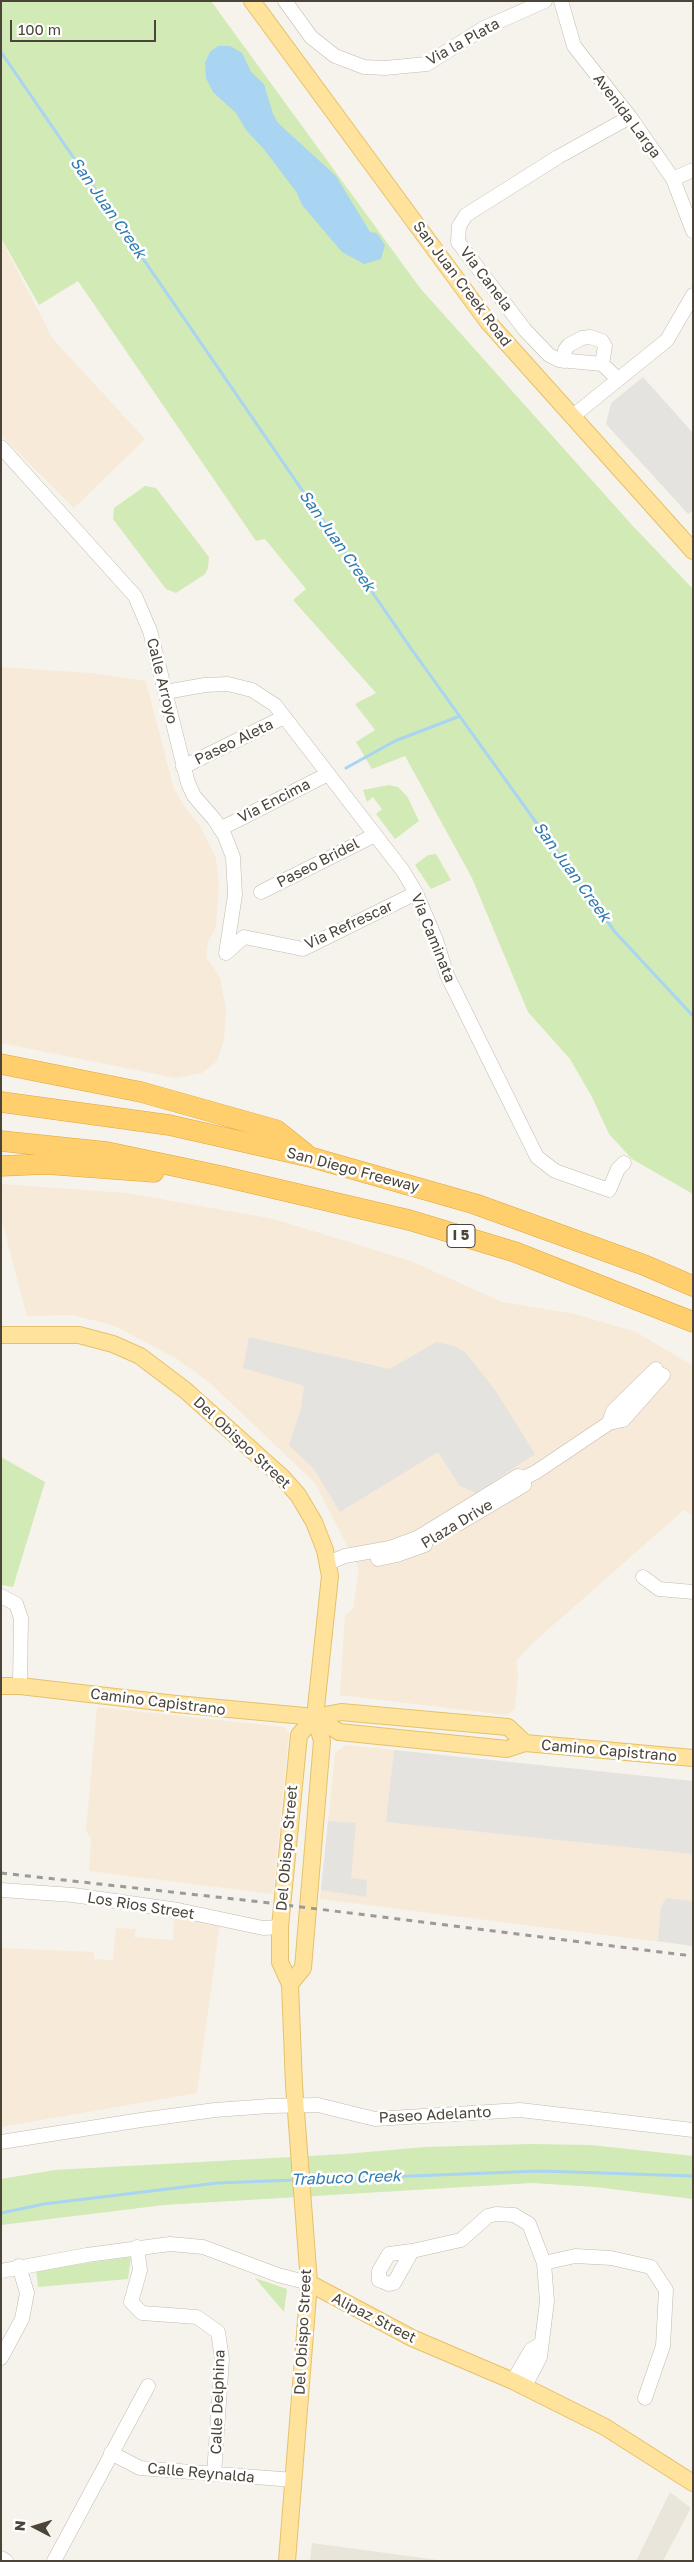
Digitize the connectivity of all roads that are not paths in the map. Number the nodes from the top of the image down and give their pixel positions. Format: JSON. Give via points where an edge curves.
{"nodes":[{"id":1,"x":252,"y":1,"type":"edge"},
{"id":2,"x":285,"y":1,"type":"edge"},
{"id":3,"x":545,"y":1,"type":"edge"},
{"id":4,"x":561,"y":1,"type":"edge"},
{"id":5,"x":630,"y":117,"type":"junction"},
{"id":6,"x":693,"y":170,"type":"edge"},
{"id":7,"x":673,"y":179,"type":"junction"},
{"id":8,"x":693,"y":232,"type":"edge"},
{"id":9,"x":693,"y":295,"type":"edge"},
{"id":10,"x":564,"y":361,"type":"junction"},
{"id":11,"x":602,"y":364,"type":"junction"},
{"id":12,"x":618,"y":379,"type":"junction"},
{"id":13,"x":573,"y":416,"type":"junction"},
{"id":14,"x":1,"y":447,"type":"edge"},
{"id":15,"x":693,"y":551,"type":"edge"},
{"id":16,"x":165,"y":692,"type":"junction"},
{"id":17,"x":284,"y":717,"type":"junction"},
{"id":18,"x":183,"y":767,"type":"junction"},
{"id":19,"x":328,"y":774,"type":"junction"},
{"id":20,"x":220,"y":829,"type":"junction"},
{"id":21,"x":375,"y":835,"type":"junction"},
{"id":22,"x":262,"y":892,"type":"dead end"},
{"id":23,"x":416,"y":894,"type":"junction"},
{"id":24,"x":226,"y":953,"type":"joint"},
{"id":25,"x":1,"y":1064,"type":"edge"},
{"id":26,"x":1,"y":1102,"type":"edge"},
{"id":27,"x":1,"y":1141,"type":"edge"},
{"id":28,"x":310,"y":1157,"type":"junction"},
{"id":29,"x":624,"y":1163,"type":"dead end"},
{"id":30,"x":1,"y":1166,"type":"edge"},
{"id":31,"x":221,"y":1176,"type":"junction"},
{"id":32,"x":693,"y":1286,"type":"edge"},
{"id":33,"x":693,"y":1322,"type":"edge"},
{"id":34,"x":1,"y":1335,"type":"edge"},
{"id":35,"x":660,"y":1372,"type":"dead end"},
{"id":36,"x":328,"y":1563,"type":"junction"},
{"id":37,"x":642,"y":1577,"type":"dead end"},
{"id":38,"x":693,"y":1592,"type":"edge"},
{"id":39,"x":1,"y":1596,"type":"edge"},
{"id":40,"x":1,"y":1686,"type":"edge"},
{"id":41,"x":20,"y":1686,"type":"junction"},
{"id":42,"x":315,"y":1717,"type":"junction"},
{"id":43,"x":525,"y":1743,"type":"junction"},
{"id":44,"x":693,"y":1758,"type":"edge"},
{"id":45,"x":1,"y":1890,"type":"edge"},
{"id":46,"x":280,"y":1928,"type":"junction"},
{"id":47,"x":290,"y":1984,"type":"junction"},
{"id":48,"x":296,"y":2106,"type":"junction"},
{"id":49,"x":693,"y":2130,"type":"edge"},
{"id":50,"x":1,"y":2142,"type":"edge"},
{"id":51,"x":137,"y":2247,"type":"junction"},
{"id":52,"x":412,"y":2251,"type":"dead end"},
{"id":53,"x":544,"y":2263,"type":"junction"},
{"id":54,"x":19,"y":2266,"type":"junction"},
{"id":55,"x":1,"y":2271,"type":"edge"},
{"id":56,"x":309,"y":2284,"type":"junction"},
{"id":57,"x":1,"y":2358,"type":"edge"},
{"id":58,"x":519,"y":2384,"type":"junction"},
{"id":59,"x":148,"y":2386,"type":"dead end"},
{"id":60,"x":645,"y":2398,"type":"dead end"},
{"id":61,"x":111,"y":2453,"type":"junction"},
{"id":62,"x":214,"y":2474,"type":"junction"},
{"id":63,"x":294,"y":2480,"type":"junction"},
{"id":64,"x":693,"y":2483,"type":"edge"},
{"id":65,"x":1,"y":2558,"type":"edge"},
{"id":66,"x":6,"y":2561,"type":"edge"},
{"id":67,"x":54,"y":2561,"type":"edge"},
{"id":68,"x":287,"y":2561,"type":"edge"}],
"edges":[{"from":1,"to":13,"type":"main road","name":"San Juan Creek Road","via":[[474,304]]},
{"from":2,"to":3,"type":"street","name":"Via la Plata","via":[[311,37],[335,56],[364,67],[385,68],[428,64],[484,28]]},
{"from":4,"to":5,"type":"street","name":"Avenida Larga","via":[[574,46]]},
{"from":5,"to":7,"type":"street","name":"Avenida Larga"},
{"from":5,"to":10,"type":"street","name":"Via Canela","via":[[558,157],[466,215],[459,226],[458,242],[525,330],[549,355]]},
{"from":6,"to":7,"type":"street"},
{"from":7,"to":8,"type":"street","name":"Avenida Larga"},
{"from":9,"to":12,"type":"street","via":[[667,340]]},
{"from":10,"to":11,"type":"street","name":"Via Canela"},
{"from":10,"to":11,"type":"street","via":[[569,345],[590,337],[602,341],[605,346]]},
{"from":11,"to":12,"type":"street"},
{"from":12,"to":13,"type":"street"},
{"from":13,"to":15,"type":"main road","name":"San Juan Creek Road"},
{"from":14,"to":16,"type":"street","name":"Calle Arroyo","via":[[135,596],[150,631]]},
{"from":16,"to":17,"type":"street","name":"Via Caminata","via":[[228,684],[252,690],[275,705]]},
{"from":16,"to":18,"type":"street","name":"Calle Arroyo"},
{"from":17,"to":18,"type":"street","name":"Paseo Aleta"},
{"from":17,"to":19,"type":"street","name":"Via Caminata"},
{"from":18,"to":20,"type":"street","name":"Calle Arroyo","via":[[194,796]]},
{"from":19,"to":20,"type":"street","name":"Via Encima"},
{"from":19,"to":21,"type":"street","name":"Via Caminata"},
{"from":20,"to":24,"type":"street","name":"Calle Arroyo","via":[[233,857],[235,880]]},
{"from":21,"to":22,"type":"street","name":"Paseo Bridel"},
{"from":21,"to":23,"type":"street","name":"Via Caminata"},
{"from":23,"to":24,"type":"street","name":"Via Refrescar","via":[[303,949],[244,937]]},
{"from":23,"to":29,"type":"street","name":"Via Caminata","via":[[447,975],[537,1156],[555,1171],[609,1190]]},
{"from":25,"to":28,"type":"highway","via":[[140,1092],[276,1130]]},
{"from":26,"to":28,"type":"highway","name":"San Diego Freeway","number":"I 5","via":[[169,1125]]},
{"from":27,"to":31,"type":"highway","number":"I 5","via":[[107,1152]]},
{"from":28,"to":32,"type":"highway","name":"San Diego Freeway","number":"I 5","via":[[475,1204]]},
{"from":30,"to":31,"type":"highway","via":[[46,1164]]},
{"from":31,"to":33,"type":"highway","number":"I 5","via":[[444,1230],[515,1252]]},
{"from":34,"to":36,"type":"main road","name":"Del Obispo Street","via":[[62,1333],[88,1337],[130,1351],[158,1368],[292,1488],[314,1522]]},
{"from":35,"to":36,"type":"street","name":"Plaza Drive","via":[[613,1411],[609,1423],[524,1478],[524,1485],[425,1545],[359,1563]]},
{"from":36,"to":42,"type":"main road","name":"Del Obispo Street","via":[[329,1596]]},
{"from":37,"to":38,"type":"street","via":[[659,1589]]},
{"from":39,"to":41,"type":"street","via":[[16,1604],[21,1618]]},
{"from":40,"to":41,"type":"main road","name":"Camino Capistrano"},
{"from":41,"to":42,"type":"main road","name":"Camino Capistrano"},
{"from":42,"to":43,"type":"main road","name":"Camino Capistrano","via":[[339,1732],[507,1749]]},
{"from":42,"to":43,"type":"main road","name":"Camino Capistrano","via":[[341,1712],[508,1727]]},
{"from":42,"to":46,"type":"main road","name":"Del Obispo Street","via":[[299,1735]]},
{"from":42,"to":47,"type":"main road","name":"Del Obispo Street","via":[[322,1741],[304,1959],[303,1968]]},
{"from":43,"to":44,"type":"main road","name":"Camino Capistrano"},
{"from":45,"to":46,"type":"street","name":"Los Rios Street","via":[[73,1895],[178,1910],[263,1928]]},
{"from":46,"to":47,"type":"main road","name":"Del Obispo Street","via":[[280,1962]]},
{"from":47,"to":48,"type":"main road","name":"Del Obispo Street"},
{"from":48,"to":49,"type":"street","name":"Paseo Adelanto","via":[[318,2105],[375,2119],[520,2110]]},
{"from":48,"to":50,"type":"street","name":"Paseo Adelanto","via":[[215,2110]]},
{"from":48,"to":56,"type":"main road","name":"Del Obispo Street"},
{"from":51,"to":54,"type":"street","name":"Alipaz Street"},
{"from":51,"to":56,"type":"street","name":"Alipaz Street","via":[[170,2244],[204,2246]]},
{"from":51,"to":62,"type":"street","name":"Calle Delphina","via":[[140,2270],[131,2302],[142,2313],[197,2317],[218,2332],[222,2359]]},
{"from":52,"to":53,"type":"street","via":[[453,2243],[468,2235],[488,2216],[506,2214],[529,2224]]},
{"from":53,"to":58,"type":"street","via":[[547,2301],[540,2345],[531,2350]]},
{"from":53,"to":60,"type":"street","via":[[575,2256],[611,2258],[651,2267],[666,2290],[663,2346]]},
{"from":54,"to":55,"type":"street","name":"Alipaz Street"},
{"from":54,"to":57,"type":"street","via":[[27,2293],[22,2319]]},
{"from":56,"to":58,"type":"main road","name":"Alipaz Street","via":[[412,2338]]},
{"from":56,"to":63,"type":"main road","name":"Del Obispo Street"},
{"from":58,"to":64,"type":"main road","name":"Alipaz Street","via":[[605,2427]]},
{"from":59,"to":61,"type":"street"},
{"from":61,"to":62,"type":"street","name":"Calle Reynalda","via":[[140,2468]]},
{"from":61,"to":67,"type":"street"},
{"from":62,"to":63,"type":"street","name":"Calle Reynalda"},
{"from":63,"to":68,"type":"main road","name":"Del Obispo Street"},
{"from":65,"to":66,"type":"street"}]}
